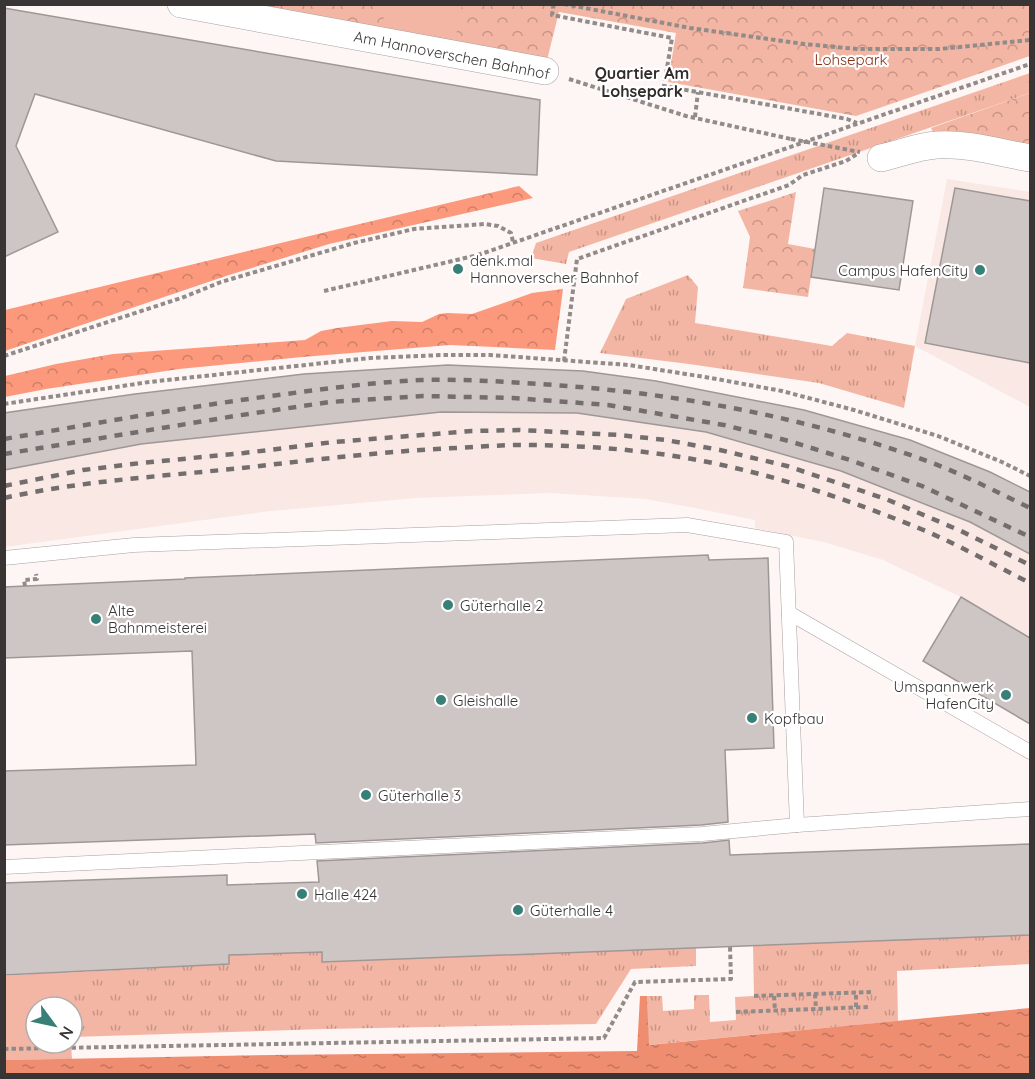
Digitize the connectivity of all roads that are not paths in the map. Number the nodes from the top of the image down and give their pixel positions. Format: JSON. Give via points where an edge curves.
{"nodes":[{"id":1,"x":181,"y":4,"type":"edge"},
{"id":2,"x":545,"y":71,"type":"road end"},
{"id":3,"x":871,"y":155,"type":"road end"},
{"id":4,"x":1030,"y":158,"type":"edge"},
{"id":5,"x":4,"y":558,"type":"edge"},
{"id":6,"x":789,"y":613,"type":"junction"},
{"id":7,"x":1030,"y":752,"type":"edge"},
{"id":8,"x":1030,"y":809,"type":"edge"},
{"id":9,"x":797,"y":825,"type":"junction"},
{"id":10,"x":4,"y":867,"type":"edge"}],
"edges":[{"from":1,"to":2,"type":"street","name":"Am Hannoverschen Bahnhof"},
{"from":3,"to":4,"type":"street","via":[[952,145]]},
{"from":5,"to":6,"type":"lane","via":[[134,545],[687,525],[786,542]]},
{"from":6,"to":7,"type":"lane"},
{"from":6,"to":9,"type":"lane"},
{"from":8,"to":9,"type":"lane"},
{"from":9,"to":10,"type":"lane","via":[[702,834]]}]}
